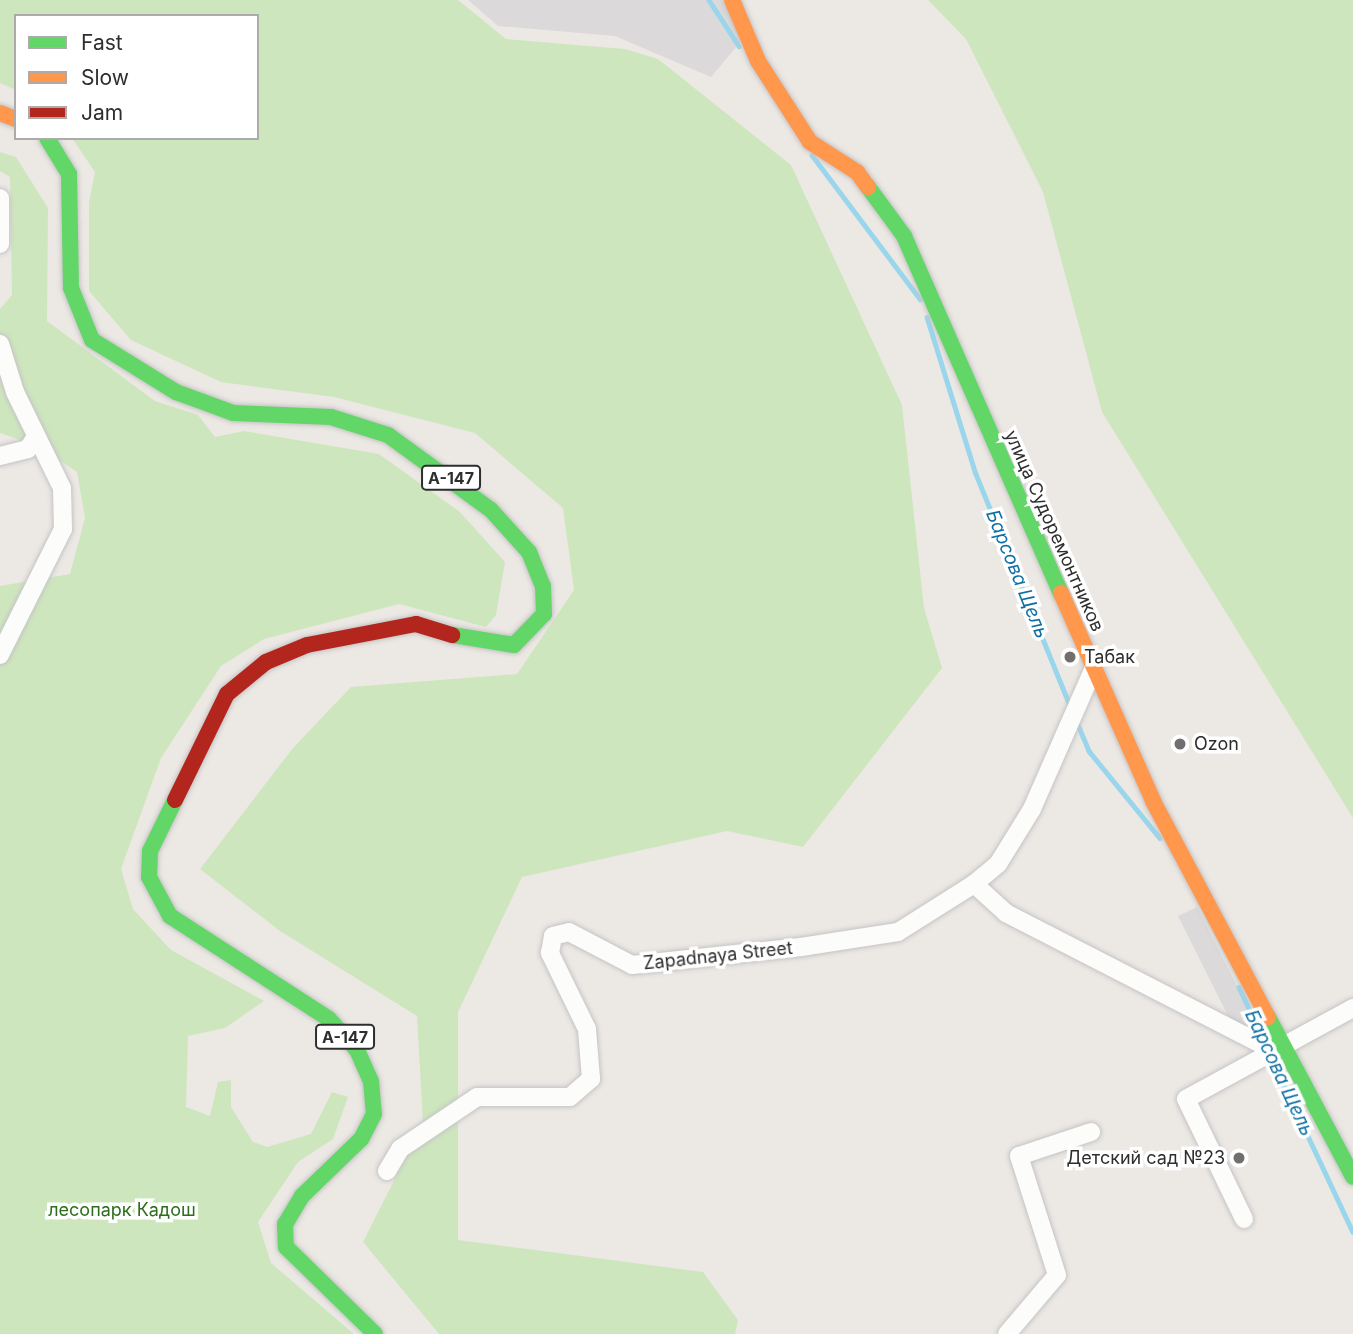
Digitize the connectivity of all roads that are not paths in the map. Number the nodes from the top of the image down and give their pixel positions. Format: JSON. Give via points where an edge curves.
{"nodes":[{"id":1,"x":732,"y":0,"type":"edge"},
{"id":2,"x":48,"y":140,"type":"edge"},
{"id":3,"x":0,"y":198,"type":"edge"},
{"id":4,"x":0,"y":244,"type":"edge"},
{"id":5,"x":0,"y":344,"type":"edge"},
{"id":6,"x":36,"y":436,"type":"junction"},
{"id":7,"x":0,"y":456,"type":"edge"},
{"id":8,"x":0,"y":655,"type":"edge"},
{"id":9,"x":1093,"y":670,"type":"junction"},
{"id":10,"x":974,"y":884,"type":"junction"},
{"id":11,"x":1353,"y":1008,"type":"edge"},
{"id":12,"x":1280,"y":1047,"type":"junction"},
{"id":13,"x":1091,"y":1132,"type":"dead end"},
{"id":14,"x":387,"y":1171,"type":"dead end"},
{"id":15,"x":1353,"y":1177,"type":"edge"},
{"id":16,"x":1244,"y":1219,"type":"dead end"},
{"id":17,"x":375,"y":1334,"type":"edge"},
{"id":18,"x":1007,"y":1334,"type":"edge"}],
"edges":[{"from":1,"to":9,"type":"main road","name":"улица Судоремонтников","via":[[758,61],[810,142],[857,172],[904,236]]},
{"from":2,"to":17,"type":"main road","number":"А-147","via":[[69,174],[71,288],[92,340],[165,386],[233,413],[331,416],[388,435],[491,510],[529,552],[543,586],[544,614],[514,645],[483,644],[416,624],[307,645],[267,662],[227,694],[150,851],[154,894],[192,936],[330,1019],[357,1050],[371,1081],[374,1114],[361,1139],[302,1196],[285,1224],[286,1247],[302,1268]]},
{"from":3,"to":4,"type":"street"},
{"from":5,"to":6,"type":"street"},
{"from":6,"to":7,"type":"street","via":[[28,449]]},
{"from":6,"to":8,"type":"street","via":[[62,488],[63,529]]},
{"from":9,"to":10,"type":"street","name":"Zapadnaya Street","via":[[1032,809],[998,864]]},
{"from":9,"to":12,"type":"main road","name":"улица Судоремонтников","via":[[1153,801]]},
{"from":10,"to":12,"type":"street","via":[[1006,913]]},
{"from":10,"to":14,"type":"street","name":"Zapadnaya Street","via":[[898,932],[801,947],[632,965],[569,932],[553,936],[550,953],[587,1029],[591,1079],[570,1097],[477,1097],[400,1149]]},
{"from":11,"to":12,"type":"street"},
{"from":12,"to":15,"type":"main road","name":"улица Судоремонтников"},
{"from":12,"to":16,"type":"street","via":[[1186,1099]]},
{"from":13,"to":18,"type":"street","via":[[1019,1156],[1057,1275]]}]}
